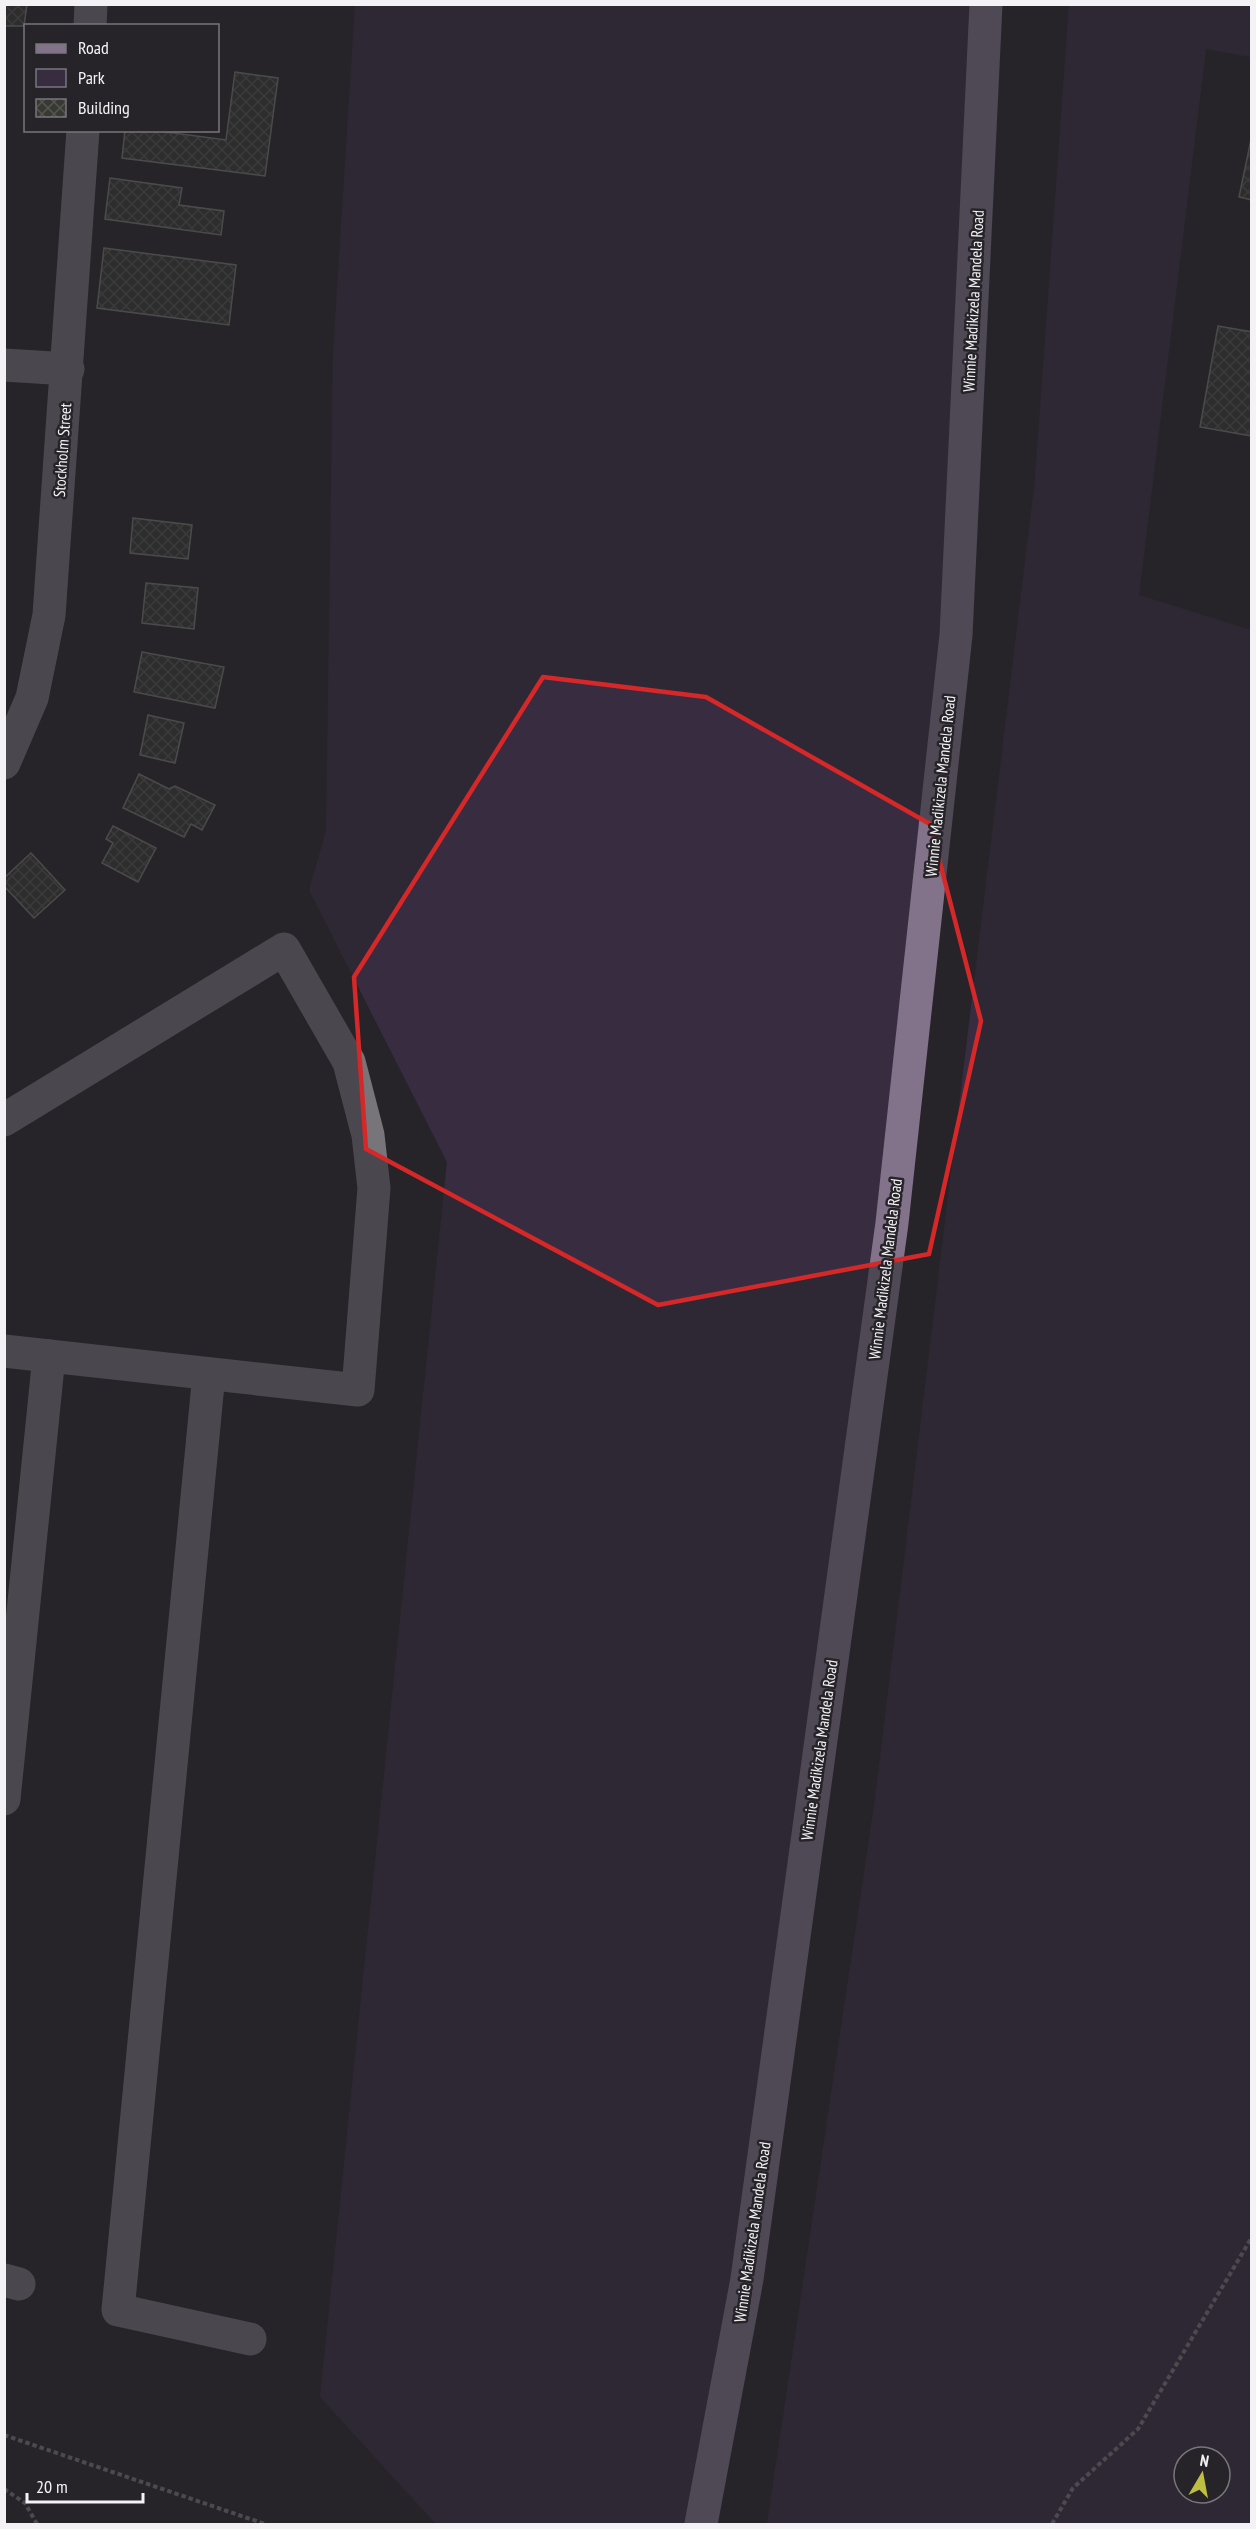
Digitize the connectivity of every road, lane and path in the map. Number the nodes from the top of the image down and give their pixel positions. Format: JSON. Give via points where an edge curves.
{"nodes":[{"id":1,"x":91,"y":4,"type":"edge"},
{"id":2,"x":986,"y":4,"type":"edge"},
{"id":3,"x":90,"y":24,"type":"edge"},
{"id":4,"x":83,"y":132,"type":"edge"},
{"id":5,"x":4,"y":365,"type":"edge"},
{"id":6,"x":68,"y":369,"type":"junction"},
{"id":7,"x":4,"y":763,"type":"edge"},
{"id":8,"x":4,"y":1120,"type":"edge"},
{"id":9,"x":4,"y":1351,"type":"edge"},
{"id":10,"x":49,"y":1356,"type":"junction"},
{"id":11,"x":209,"y":1374,"type":"junction"},
{"id":12,"x":4,"y":1799,"type":"edge"},
{"id":13,"x":1251,"y":2237,"type":"edge"},
{"id":14,"x":250,"y":2339,"type":"dead end"},
{"id":15,"x":4,"y":2435,"type":"edge"},
{"id":16,"x":4,"y":2489,"type":"edge"},
{"id":17,"x":38,"y":2524,"type":"edge"},
{"id":18,"x":265,"y":2524,"type":"edge"},
{"id":19,"x":701,"y":2524,"type":"edge"},
{"id":20,"x":1052,"y":2524,"type":"edge"}],
"edges":[{"from":1,"to":3,"type":"street"},
{"from":2,"to":19,"type":"main road","name":"Winnie Madikizela Mandela Road","via":[[956,634],[892,1223],[747,2279]]},
{"from":4,"to":6,"type":"street","name":"Stockholm Street"},
{"from":5,"to":6,"type":"street"},
{"from":6,"to":7,"type":"street","name":"Stockholm Street","via":[[49,615],[32,698]]},
{"from":8,"to":11,"type":"street","via":[[284,949],[349,1062],[368,1135],[374,1188],[358,1390]]},
{"from":9,"to":10,"type":"street"},
{"from":10,"to":11,"type":"street"},
{"from":10,"to":12,"type":"street"},
{"from":11,"to":14,"type":"street","via":[[118,2310]]},
{"from":13,"to":20,"type":"path","via":[[1138,2429],[1073,2488]]},
{"from":15,"to":18,"type":"path"},
{"from":16,"to":17,"type":"path","via":[[25,2503]]}]}
